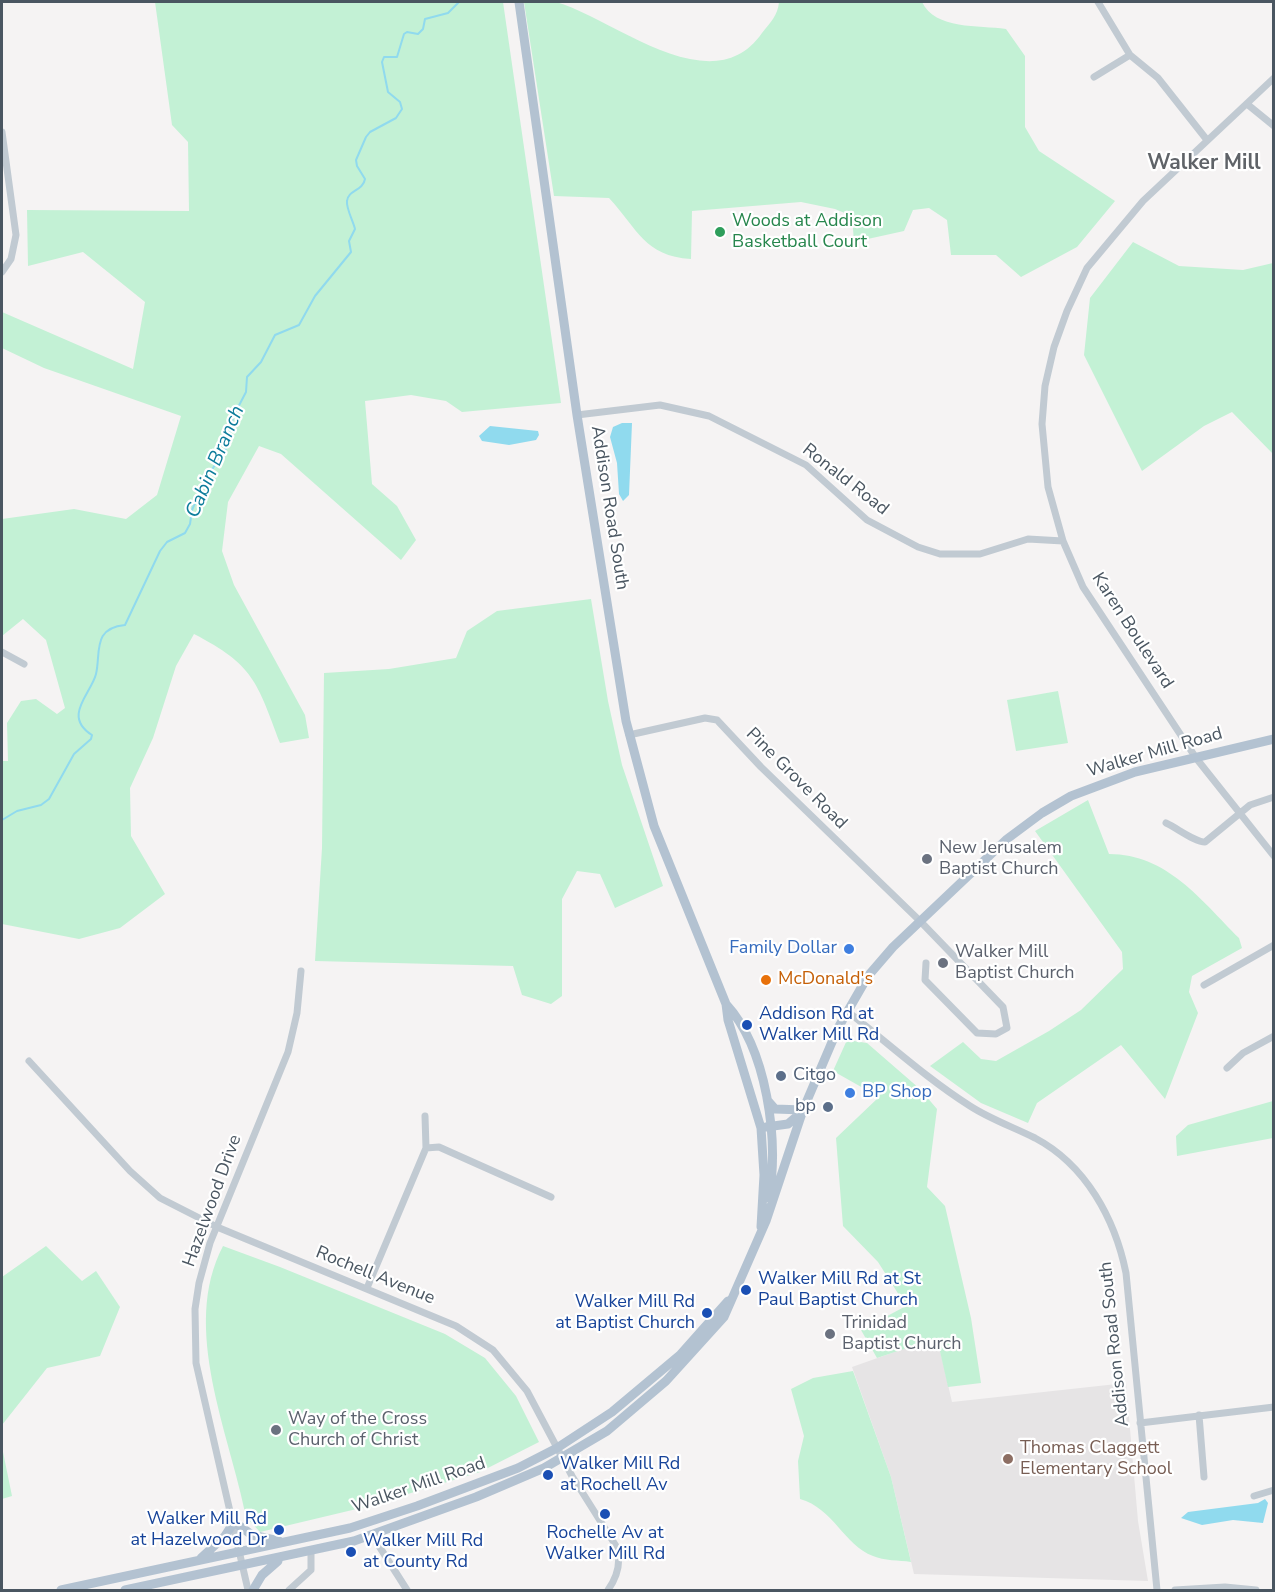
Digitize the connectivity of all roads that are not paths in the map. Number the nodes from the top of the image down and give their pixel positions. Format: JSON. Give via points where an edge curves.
{"nodes":[{"id":1,"x":519,"y":2,"type":"edge"},
{"id":2,"x":1098,"y":2,"type":"edge"},
{"id":3,"x":1130,"y":55,"type":"junction"},
{"id":4,"x":1094,"y":77,"type":"dead end"},
{"id":5,"x":1274,"y":78,"type":"edge"},
{"id":6,"x":1247,"y":104,"type":"junction"},
{"id":7,"x":1274,"y":126,"type":"edge"},
{"id":8,"x":2,"y":132,"type":"edge"},
{"id":9,"x":1207,"y":140,"type":"junction"},
{"id":10,"x":2,"y":272,"type":"edge"},
{"id":11,"x":577,"y":415,"type":"junction"},
{"id":12,"x":1063,"y":541,"type":"junction"},
{"id":13,"x":2,"y":652,"type":"edge"},
{"id":14,"x":24,"y":664,"type":"dead end"},
{"id":15,"x":629,"y":735,"type":"junction"},
{"id":16,"x":1274,"y":739,"type":"edge"},
{"id":17,"x":1196,"y":758,"type":"junction"},
{"id":18,"x":1274,"y":797,"type":"edge"},
{"id":19,"x":1239,"y":813,"type":"junction"},
{"id":20,"x":1166,"y":823,"type":"dead end"},
{"id":21,"x":1274,"y":856,"type":"edge"},
{"id":22,"x":920,"y":921,"type":"junction"},
{"id":23,"x":1274,"y":945,"type":"edge"},
{"id":24,"x":926,"y":963,"type":"dead end"},
{"id":25,"x":301,"y":971,"type":"dead end"},
{"id":26,"x":1204,"y":985,"type":"dead end"},
{"id":27,"x":726,"y":1004,"type":"junction"},
{"id":28,"x":847,"y":1011,"type":"junction"},
{"id":29,"x":1274,"y":1036,"type":"edge"},
{"id":30,"x":29,"y":1061,"type":"dead end"},
{"id":31,"x":1227,"y":1068,"type":"dead end"},
{"id":32,"x":768,"y":1100,"type":"junction"},
{"id":33,"x":803,"y":1110,"type":"junction"},
{"id":34,"x":425,"y":1116,"type":"dead end"},
{"id":35,"x":772,"y":1126,"type":"junction"},
{"id":36,"x":761,"y":1128,"type":"junction"},
{"id":37,"x":426,"y":1148,"type":"junction"},
{"id":38,"x":550,"y":1197,"type":"dead end"},
{"id":39,"x":763,"y":1225,"type":"junction"},
{"id":40,"x":217,"y":1227,"type":"junction"},
{"id":41,"x":367,"y":1288,"type":"junction"},
{"id":42,"x":732,"y":1297,"type":"junction"},
{"id":43,"x":1274,"y":1407,"type":"edge"},
{"id":44,"x":1199,"y":1415,"type":"junction"},
{"id":45,"x":1140,"y":1423,"type":"junction"},
{"id":46,"x":557,"y":1448,"type":"junction"},
{"id":47,"x":562,"y":1458,"type":"junction"},
{"id":48,"x":1204,"y":1477,"type":"dead end"},
{"id":49,"x":1274,"y":1490,"type":"edge"},
{"id":50,"x":1254,"y":1496,"type":"dead end"},
{"id":51,"x":234,"y":1522,"type":"junction"},
{"id":52,"x":372,"y":1535,"type":"junction"},
{"id":53,"x":285,"y":1543,"type":"junction"},
{"id":54,"x":311,"y":1551,"type":"junction"},
{"id":55,"x":241,"y":1552,"type":"junction"},
{"id":56,"x":284,"y":1557,"type":"junction"},
{"id":57,"x":197,"y":1562,"type":"junction"},
{"id":58,"x":244,"y":1566,"type":"junction"},
{"id":59,"x":75,"y":1587,"type":"junction"},
{"id":60,"x":55,"y":1590,"type":"edge"},
{"id":61,"x":61,"y":1590,"type":"edge"},
{"id":62,"x":124,"y":1590,"type":"edge"},
{"id":63,"x":248,"y":1590,"type":"edge"},
{"id":64,"x":253,"y":1590,"type":"edge"},
{"id":65,"x":289,"y":1590,"type":"edge"},
{"id":66,"x":407,"y":1590,"type":"edge"},
{"id":67,"x":608,"y":1590,"type":"edge"},
{"id":68,"x":1157,"y":1590,"type":"edge"},
{"id":69,"x":1175,"y":1590,"type":"edge"},
{"id":70,"x":1256,"y":1590,"type":"edge"}],
"edges":[{"from":1,"to":11,"type":"main road","name":"Addison Road South"},
{"from":2,"to":3,"type":"street"},
{"from":3,"to":4,"type":"street"},
{"from":3,"to":9,"type":"street","via":[[1158,78]]},
{"from":5,"to":6,"type":"street","name":"Karen Boulevard"},
{"from":6,"to":7,"type":"street"},
{"from":6,"to":9,"type":"street","name":"Karen Boulevard"},
{"from":8,"to":10,"type":"street","via":[[16,235],[14,252]]},
{"from":9,"to":12,"type":"street","name":"Karen Boulevard","via":[[1104,245],[1088,268],[1060,327],[1045,386],[1042,424],[1048,487]]},
{"from":11,"to":12,"type":"street","name":"Ronald Road","via":[[660,405],[709,416],[806,465],[867,519],[918,547],[940,554],[980,554],[1028,539]]},
{"from":11,"to":15,"type":"main road","name":"Addison Road South"},
{"from":12,"to":17,"type":"street","name":"Karen Boulevard","via":[[1083,587]]},
{"from":13,"to":14,"type":"street"},
{"from":15,"to":22,"type":"street","name":"Pine Grove Road","via":[[715,719]]},
{"from":15,"to":27,"type":"main road","name":"Addison Road South","via":[[654,825]]},
{"from":16,"to":17,"type":"main road","name":"Walker Mill Road"},
{"from":17,"to":19,"type":"street","name":"Karen Boulevard"},
{"from":17,"to":22,"type":"main road","name":"Walker Mill Road","via":[[1107,781],[1042,813],[989,854]]},
{"from":18,"to":19,"type":"street","via":[[1258,801]]},
{"from":19,"to":20,"type":"street","via":[[1202,843]]},
{"from":19,"to":21,"type":"street","name":"Karen Boulevard"},
{"from":22,"to":24,"type":"street","via":[[1003,1007],[1007,1028],[996,1034],[976,1033],[925,980]]},
{"from":22,"to":28,"type":"main road","name":"Walker Mill Road","via":[[878,962]]},
{"from":23,"to":26,"type":"street"},
{"from":25,"to":40,"type":"street","name":"Hazelwood Drive","via":[[288,1052]]},
{"from":27,"to":32,"type":"main road","name":"Addison Road South","via":[[745,1033]]},
{"from":27,"to":36,"type":"main road","name":"Addison Road South"},
{"from":28,"to":33,"type":"main road","name":"Walker Mill Road"},
{"from":28,"to":45,"type":"street","name":"Addison Road South","via":[[961,1100],[1054,1151],[1088,1184],[1115,1230],[1126,1273]]},
{"from":29,"to":31,"type":"street","via":[[1243,1053]]},
{"from":30,"to":40,"type":"street","name":"Rochell Avenue","via":[[146,1187],[178,1209]]},
{"from":32,"to":33,"type":"main road","via":[[775,1109]]},
{"from":32,"to":35,"type":"main road","name":"Addison Road South"},
{"from":33,"to":35,"type":"main road","via":[[788,1124]]},
{"from":33,"to":39,"type":"main road","name":"Walker Mill Road"},
{"from":34,"to":37,"type":"street"},
{"from":35,"to":36,"type":"main road"},
{"from":35,"to":39,"type":"main road","name":"Addison Road South","via":[[773,1157]]},
{"from":36,"to":39,"type":"main road","name":"Walker Mill Road"},
{"from":37,"to":38,"type":"street","via":[[439,1147]]},
{"from":37,"to":41,"type":"street"},
{"from":39,"to":42,"type":"main road","name":"Walker Mill Road"},
{"from":40,"to":41,"type":"street","name":"Rochell Avenue"},
{"from":40,"to":51,"type":"street","name":"Hazelwood Drive","via":[[199,1283],[195,1343]]},
{"from":41,"to":46,"type":"street","name":"Rochell Avenue","via":[[456,1326],[493,1350],[516,1374]]},
{"from":42,"to":46,"type":"main road","name":"Walker Mill Road","via":[[652,1380],[600,1421]]},
{"from":42,"to":47,"type":"main road","name":"Walker Mill Road","via":[[724,1317],[666,1381],[607,1431]]},
{"from":43,"to":44,"type":"street"},
{"from":44,"to":45,"type":"street"},
{"from":44,"to":48,"type":"street"},
{"from":45,"to":68,"type":"street","name":"Addison Road South"},
{"from":46,"to":47,"type":"street","name":"Rochell Avenue"},
{"from":46,"to":53,"type":"main road","name":"Walker Mill Road","via":[[518,1468],[410,1509]]},
{"from":47,"to":52,"type":"main road","name":"Walker Mill Road","via":[[476,1497]]},
{"from":47,"to":67,"type":"street","name":"Rochell Avenue","via":[[618,1552],[617,1573]]},
{"from":49,"to":50,"type":"street"},
{"from":51,"to":53,"type":"main road","via":[[252,1535]]},
{"from":51,"to":55,"type":"street","name":"Hazelwood Drive"},
{"from":51,"to":57,"type":"main road"},
{"from":52,"to":54,"type":"main road","name":"Walker Mill Road"},
{"from":52,"to":66,"type":"street"},
{"from":53,"to":55,"type":"main road","name":"Walker Mill Road"},
{"from":54,"to":56,"type":"main road","name":"Walker Mill Road"},
{"from":54,"to":65,"type":"street","via":[[311,1570]]},
{"from":55,"to":57,"type":"main road","name":"Walker Mill Road"},
{"from":55,"to":58,"type":"street","name":"Hazelwood Drive"},
{"from":56,"to":58,"type":"main road","name":"Walker Mill Road"},
{"from":56,"to":64,"type":"main road","via":[[262,1575]]},
{"from":57,"to":59,"type":"main road","name":"Walker Mill Road"},
{"from":58,"to":62,"type":"main road","name":"Walker Mill Road"},
{"from":58,"to":63,"type":"street","name":"Hazelwood Drive"},
{"from":59,"to":60,"type":"main road"},
{"from":59,"to":61,"type":"main road","name":"Walker Mill Road"},
{"from":69,"to":70,"type":"street"}]}
